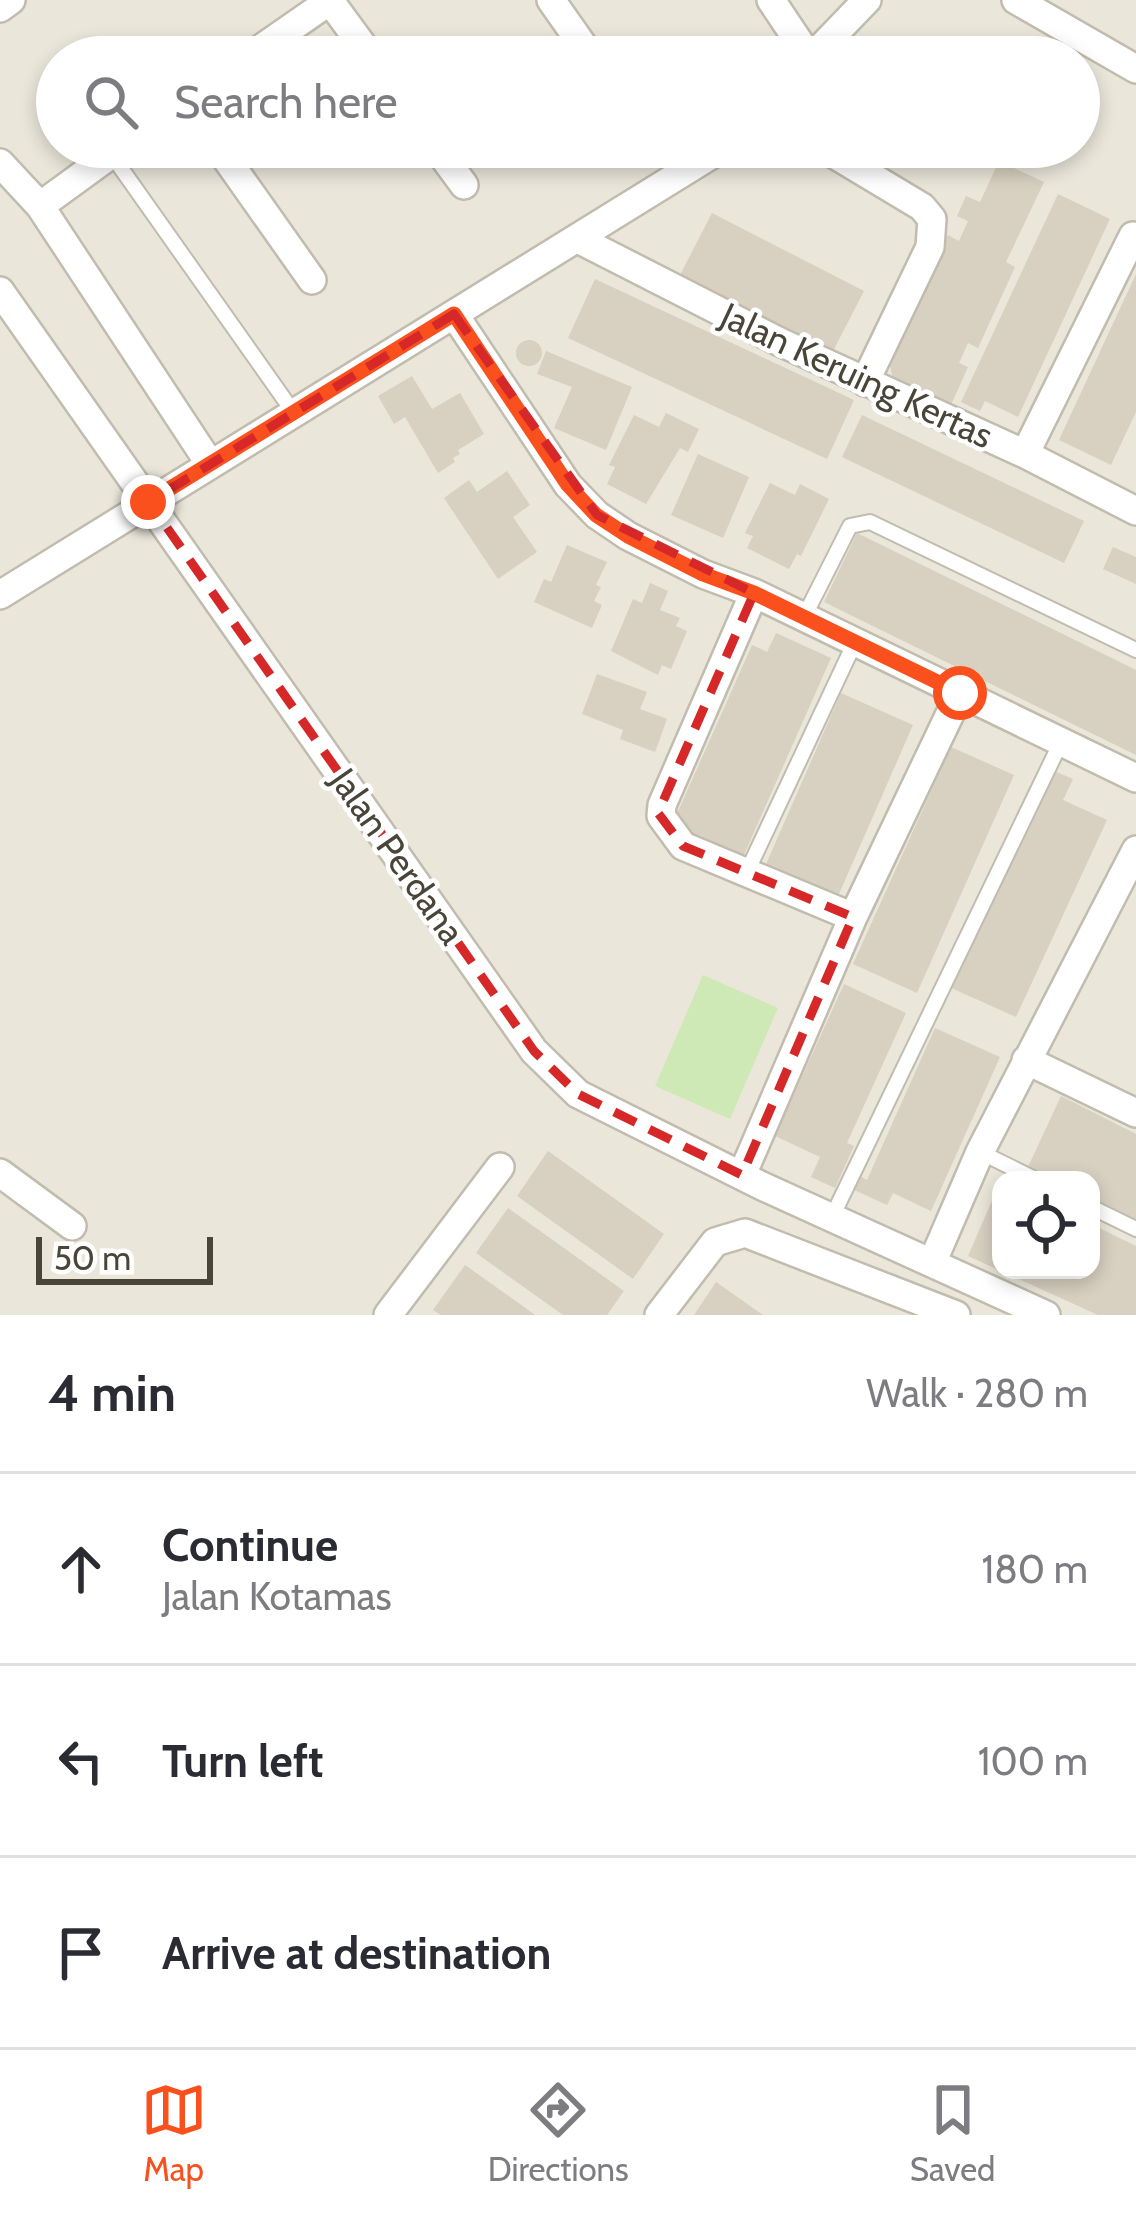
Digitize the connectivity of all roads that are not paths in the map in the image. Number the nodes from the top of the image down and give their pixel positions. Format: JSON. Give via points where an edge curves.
{"nodes":[{"id":1,"x":11,"y":0,"type":"edge"},
{"id":2,"x":331,"y":0,"type":"edge"},
{"id":3,"x":551,"y":0,"type":"edge"},
{"id":4,"x":771,"y":0,"type":"edge"},
{"id":5,"x":867,"y":0,"type":"edge"},
{"id":6,"x":1016,"y":0,"type":"edge"},
{"id":7,"x":0,"y":8,"type":"edge"},
{"id":8,"x":279,"y":36,"type":"edge"},
{"id":9,"x":356,"y":36,"type":"edge"},
{"id":10,"x":576,"y":36,"type":"edge"},
{"id":11,"x":796,"y":36,"type":"edge"},
{"id":12,"x":832,"y":36,"type":"edge"},
{"id":13,"x":1079,"y":36,"type":"edge"},
{"id":14,"x":1100,"y":48,"type":"edge"},
{"id":15,"x":1136,"y":69,"type":"edge"},
{"id":16,"x":0,"y":163,"type":"edge"},
{"id":17,"x":93,"y":168,"type":"edge"},
{"id":18,"x":127,"y":168,"type":"edge"},
{"id":19,"x":233,"y":168,"type":"edge"},
{"id":20,"x":451,"y":168,"type":"edge"},
{"id":21,"x":690,"y":168,"type":"edge"},
{"id":22,"x":857,"y":168,"type":"edge"},
{"id":23,"x":464,"y":185,"type":"dead end"},
{"id":24,"x":40,"y":206,"type":"junction"},
{"id":25,"x":1132,"y":236,"type":"dead end"},
{"id":26,"x":578,"y":238,"type":"junction"},
{"id":27,"x":312,"y":280,"type":"dead end"},
{"id":28,"x":0,"y":291,"type":"edge"},
{"id":29,"x":454,"y":314,"type":"junction"},
{"id":30,"x":865,"y":382,"type":"junction"},
{"id":31,"x":293,"y":413,"type":"junction"},
{"id":32,"x":1025,"y":454,"type":"junction"},
{"id":33,"x":210,"y":464,"type":"junction"},
{"id":34,"x":148,"y":502,"type":"junction"},
{"id":35,"x":1136,"y":511,"type":"edge"},
{"id":36,"x":754,"y":593,"type":"junction"},
{"id":37,"x":0,"y":595,"type":"edge"},
{"id":38,"x":804,"y":617,"type":"junction"},
{"id":39,"x":855,"y":642,"type":"junction"},
{"id":40,"x":1136,"y":650,"type":"edge"},
{"id":41,"x":960,"y":693,"type":"junction"},
{"id":42,"x":1061,"y":742,"type":"junction"},
{"id":43,"x":1136,"y":778,"type":"edge"},
{"id":44,"x":1136,"y":850,"type":"edge"},
{"id":45,"x":746,"y":874,"type":"junction"},
{"id":46,"x":853,"y":917,"type":"junction"},
{"id":47,"x":1026,"y":1060,"type":"junction"},
{"id":48,"x":1136,"y":1113,"type":"edge"},
{"id":49,"x":980,"y":1152,"type":"junction"},
{"id":50,"x":500,"y":1167,"type":"dead end"},
{"id":51,"x":1019,"y":1171,"type":"edge"},
{"id":52,"x":0,"y":1173,"type":"edge"},
{"id":53,"x":742,"y":1175,"type":"junction"},
{"id":54,"x":1100,"y":1211,"type":"edge"},
{"id":55,"x":832,"y":1217,"type":"junction"},
{"id":56,"x":72,"y":1226,"type":"dead end"},
{"id":57,"x":1136,"y":1229,"type":"edge"},
{"id":58,"x":932,"y":1263,"type":"junction"},
{"id":59,"x":921,"y":1308,"type":"edge"},
{"id":60,"x":388,"y":1315,"type":"edge"},
{"id":61,"x":659,"y":1315,"type":"edge"},
{"id":62,"x":956,"y":1315,"type":"edge"},
{"id":63,"x":1046,"y":1315,"type":"edge"}],
"edges":[{"from":1,"to":7,"type":"street"},
{"from":2,"to":8,"type":"street"},
{"from":2,"to":9,"type":"street"},
{"from":3,"to":10,"type":"street"},
{"from":4,"to":11,"type":"street"},
{"from":5,"to":12,"type":"street"},
{"from":6,"to":13,"type":"street"},
{"from":14,"to":15,"type":"street"},
{"from":16,"to":24,"type":"street"},
{"from":17,"to":24,"type":"street"},
{"from":18,"to":31,"type":"lane"},
{"from":19,"to":27,"type":"street"},
{"from":20,"to":23,"type":"street"},
{"from":21,"to":26,"type":"street"},
{"from":22,"to":30,"type":"street","via":[[932,219],[930,247]]},
{"from":24,"to":33,"type":"street"},
{"from":25,"to":32,"type":"street"},
{"from":26,"to":29,"type":"street"},
{"from":26,"to":30,"type":"street","name":"Jalan Keruing Kertas"},
{"from":28,"to":34,"type":"street","name":"Jalan Perdana"},
{"from":29,"to":31,"type":"street"},
{"from":29,"to":36,"type":"street","via":[[596,515]]},
{"from":30,"to":32,"type":"street","name":"Jalan Keruing Kertas"},
{"from":31,"to":33,"type":"street"},
{"from":32,"to":35,"type":"street","name":"Jalan Keruing Kertas"},
{"from":33,"to":34,"type":"street"},
{"from":34,"to":37,"type":"street"},
{"from":34,"to":53,"type":"street","name":"Jalan Perdana","via":[[545,1064],[578,1094]]},
{"from":36,"to":38,"type":"street"},
{"from":36,"to":45,"type":"street","via":[[661,810],[679,843]]},
{"from":38,"to":39,"type":"street"},
{"from":38,"to":40,"type":"lane","via":[[850,526],[870,522]]},
{"from":39,"to":41,"type":"street"},
{"from":39,"to":45,"type":"lane"},
{"from":41,"to":42,"type":"street"},
{"from":41,"to":46,"type":"street"},
{"from":42,"to":43,"type":"street"},
{"from":42,"to":55,"type":"lane"},
{"from":44,"to":47,"type":"street"},
{"from":45,"to":46,"type":"street"},
{"from":46,"to":53,"type":"street"},
{"from":47,"to":48,"type":"street"},
{"from":47,"to":49,"type":"street"},
{"from":49,"to":51,"type":"lane"},
{"from":49,"to":58,"type":"street"},
{"from":50,"to":60,"type":"street"},
{"from":52,"to":56,"type":"street"},
{"from":53,"to":55,"type":"street","name":"Jalan Perdana"},
{"from":54,"to":57,"type":"lane"},
{"from":55,"to":58,"type":"street","name":"Jalan Perdana"},
{"from":58,"to":63,"type":"street","name":"Jalan Perdana"},
{"from":59,"to":61,"type":"street","via":[[735,1233],[707,1250]]},
{"from":59,"to":62,"type":"street"}]}
